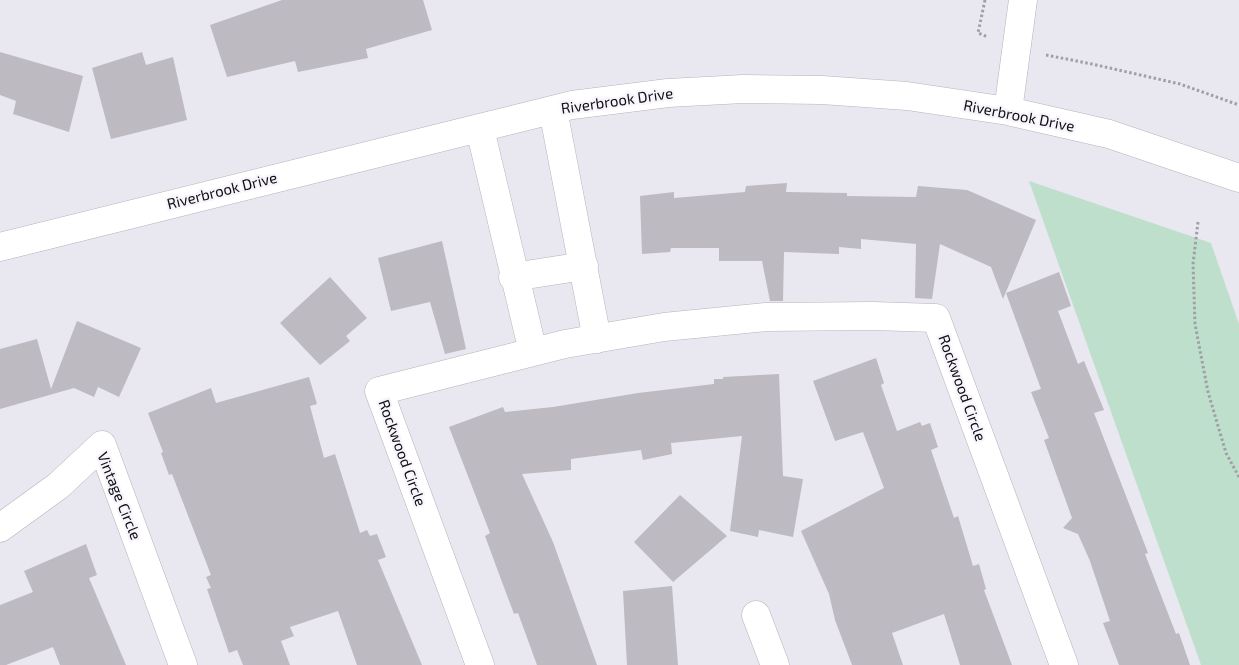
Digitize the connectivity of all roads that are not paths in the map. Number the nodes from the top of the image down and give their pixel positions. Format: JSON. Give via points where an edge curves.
{"nodes":[{"id":1,"x":1022,"y":0,"type":"edge"},
{"id":2,"x":553,"y":110,"type":"junction"},
{"id":3,"x":1008,"y":111,"type":"junction"},
{"id":4,"x":480,"y":129,"type":"junction"},
{"id":5,"x":1239,"y":178,"type":"edge"},
{"id":6,"x":0,"y":248,"type":"edge"},
{"id":7,"x":584,"y":266,"type":"junction"},
{"id":8,"x":513,"y":277,"type":"junction"},
{"id":9,"x":597,"y":339,"type":"junction"},
{"id":10,"x":533,"y":352,"type":"junction"},
{"id":11,"x":0,"y":528,"type":"edge"},
{"id":12,"x":756,"y":615,"type":"dead end"},
{"id":13,"x":183,"y":665,"type":"edge"},
{"id":14,"x":480,"y":665,"type":"edge"},
{"id":15,"x":775,"y":665,"type":"edge"},
{"id":16,"x":1064,"y":665,"type":"edge"}],
"edges":[{"from":1,"to":3,"type":"street"},
{"from":2,"to":3,"type":"street","name":"Riverbrook Drive","via":[[668,93],[744,89],[907,96]]},
{"from":2,"to":4,"type":"street","name":"Riverbrook Drive"},
{"from":2,"to":7,"type":"street"},
{"from":3,"to":5,"type":"street","name":"Riverbrook Drive","via":[[1108,134]]},
{"from":4,"to":6,"type":"street","name":"Riverbrook Drive"},
{"from":4,"to":8,"type":"street"},
{"from":7,"to":8,"type":"street"},
{"from":7,"to":9,"type":"street"},
{"from":8,"to":10,"type":"street"},
{"from":9,"to":10,"type":"street","name":"Rockwood Circle"},
{"from":9,"to":16,"type":"street","name":"Rockwood Circle","via":[[664,327],[766,318],[936,318]]},
{"from":10,"to":14,"type":"street","name":"Rockwood Circle","via":[[379,391]]},
{"from":11,"to":13,"type":"street","name":"Vintage Circle","via":[[58,486],[102,446]]},
{"from":12,"to":15,"type":"street"}]}
